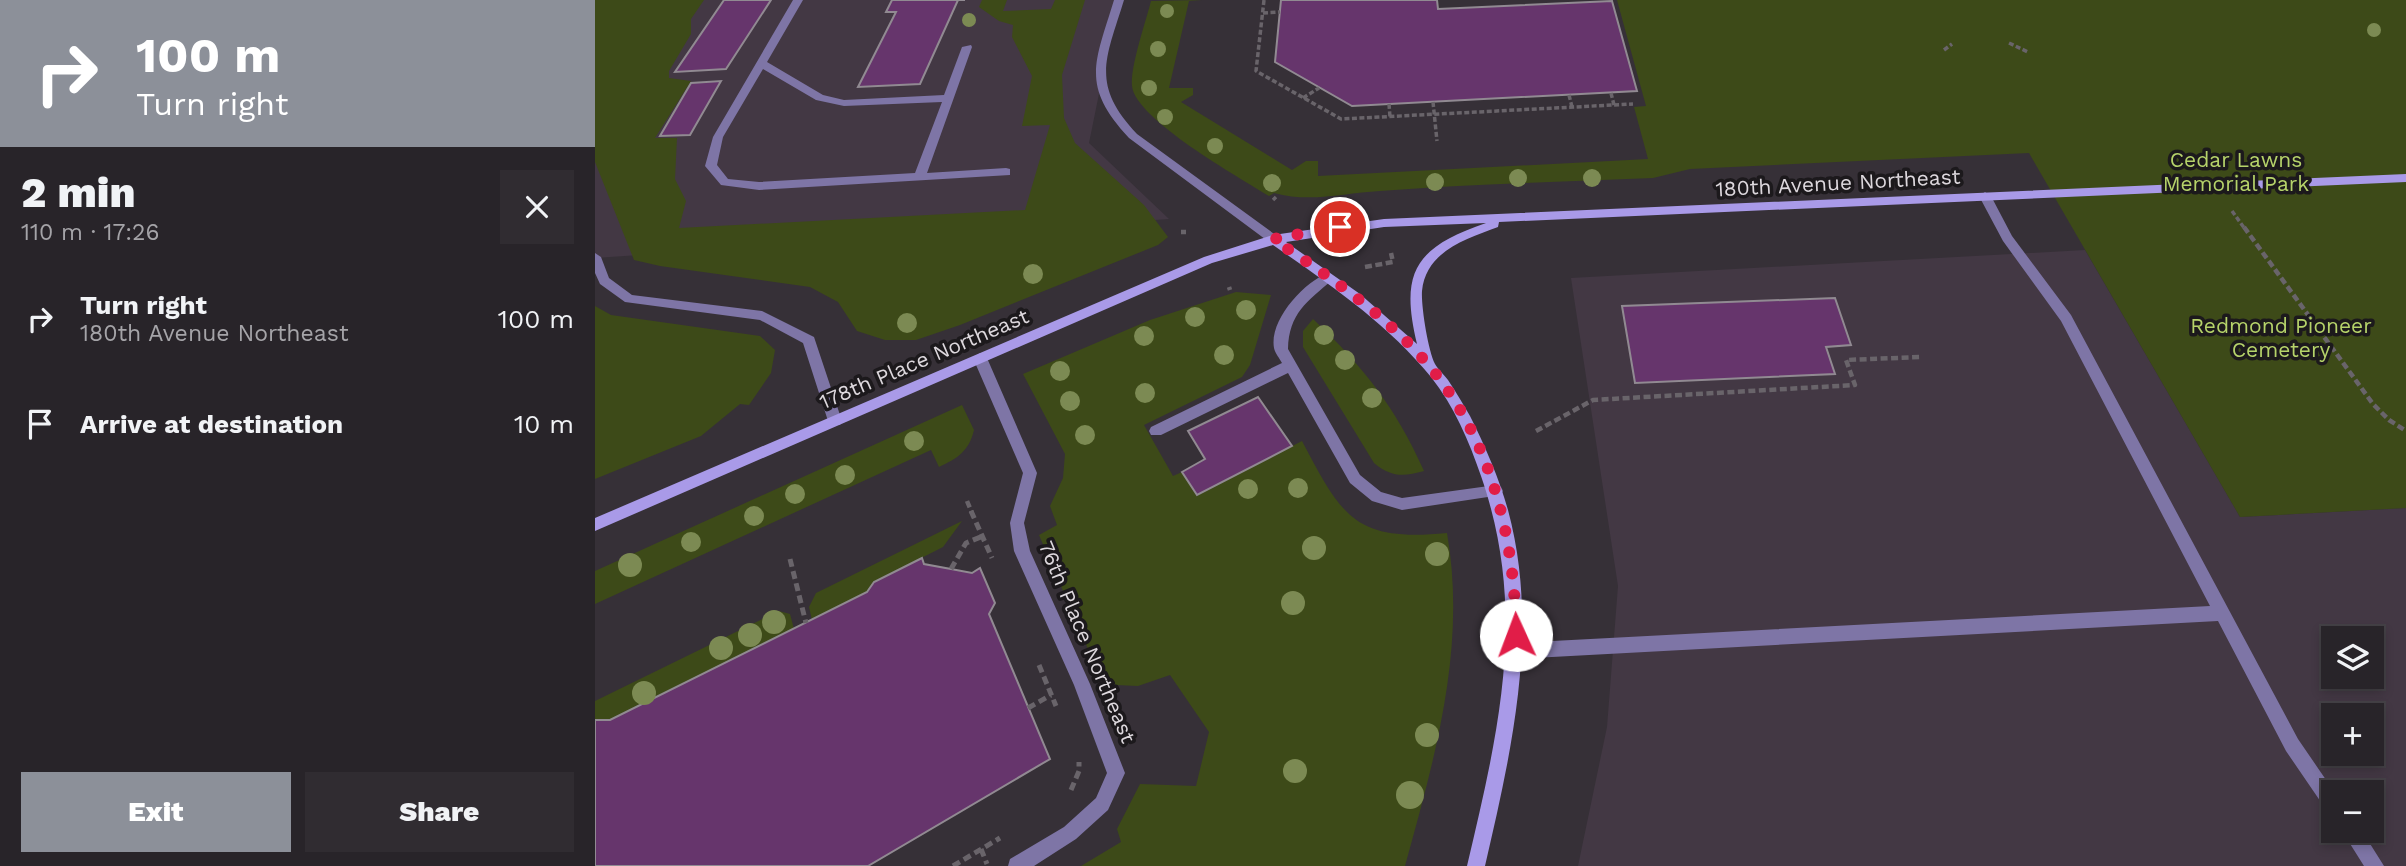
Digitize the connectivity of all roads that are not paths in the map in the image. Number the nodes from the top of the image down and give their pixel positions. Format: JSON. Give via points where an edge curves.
{"nodes":[{"id":1,"x":798,"y":0,"type":"edge"},
{"id":2,"x":1119,"y":0,"type":"edge"},
{"id":3,"x":967,"y":47,"type":"dead end"},
{"id":4,"x":761,"y":64,"type":"junction"},
{"id":5,"x":948,"y":98,"type":"junction"},
{"id":6,"x":1006,"y":172,"type":"dead end"},
{"id":7,"x":919,"y":178,"type":"junction"},
{"id":8,"x":2406,"y":178,"type":"edge"},
{"id":9,"x":1985,"y":196,"type":"junction"},
{"id":10,"x":1514,"y":217,"type":"junction"},
{"id":11,"x":1273,"y":239,"type":"junction"},
{"id":12,"x":595,"y":257,"type":"edge"},
{"id":13,"x":1328,"y":277,"type":"junction"},
{"id":14,"x":980,"y":358,"type":"junction"},
{"id":15,"x":1289,"y":366,"type":"junction"},
{"id":16,"x":1429,"y":366,"type":"junction"},
{"id":17,"x":835,"y":421,"type":"junction"},
{"id":18,"x":1156,"y":431,"type":"dead end"},
{"id":19,"x":1496,"y":491,"type":"junction"},
{"id":20,"x":595,"y":525,"type":"edge"},
{"id":21,"x":2221,"y":613,"type":"junction"},
{"id":22,"x":1516,"y":651,"type":"junction"},
{"id":23,"x":2321,"y":787,"type":"edge"},
{"id":24,"x":2359,"y":843,"type":"edge"},
{"id":25,"x":1017,"y":866,"type":"edge"},
{"id":26,"x":1476,"y":866,"type":"edge"},
{"id":27,"x":2375,"y":866,"type":"edge"}],
"edges":[{"from":1,"to":4,"type":"street"},
{"from":2,"to":11,"type":"street","via":[[1101,66],[1104,103],[1133,136]]},
{"from":3,"to":5,"type":"street"},
{"from":4,"to":5,"type":"street","via":[[820,98],[844,103]]},
{"from":4,"to":7,"type":"street","via":[[718,137],[711,166],[725,182],[759,186]]},
{"from":5,"to":7,"type":"street"},
{"from":6,"to":7,"type":"street"},
{"from":8,"to":9,"type":"street","name":"180th Avenue Northeast"},
{"from":9,"to":10,"type":"street","name":"180th Avenue Northeast"},
{"from":9,"to":21,"type":"street","via":[[2007,239],[2066,318]]},
{"from":10,"to":11,"type":"street","name":"180th Avenue Northeast","via":[[1340,227]]},
{"from":10,"to":16,"type":"street","via":[[1458,236],[1421,270],[1414,302]]},
{"from":11,"to":13,"type":"street"},
{"from":11,"to":14,"type":"street","name":"178th Place Northeast","via":[[1207,260]]},
{"from":12,"to":17,"type":"street","via":[[604,281],[629,299],[762,316],[809,340]]},
{"from":13,"to":15,"type":"street","via":[[1286,316],[1281,349]]},
{"from":13,"to":16,"type":"street"},
{"from":14,"to":17,"type":"street","name":"178th Place Northeast"},
{"from":14,"to":25,"type":"street","name":"76th Place Northeast","via":[[1030,473],[1017,523],[1022,551],[1116,773],[1102,804],[1070,833]]},
{"from":15,"to":18,"type":"street"},
{"from":15,"to":19,"type":"street","via":[[1355,479],[1377,497],[1402,504]]},
{"from":16,"to":19,"type":"street","via":[[1466,421]]},
{"from":17,"to":20,"type":"street","name":"178th Place Northeast"},
{"from":19,"to":22,"type":"street","via":[[1514,584]]},
{"from":21,"to":22,"type":"street"},
{"from":21,"to":23,"type":"street","via":[[2292,745]]},
{"from":22,"to":26,"type":"street","via":[[1509,718]]},
{"from":24,"to":27,"type":"street"}]}
